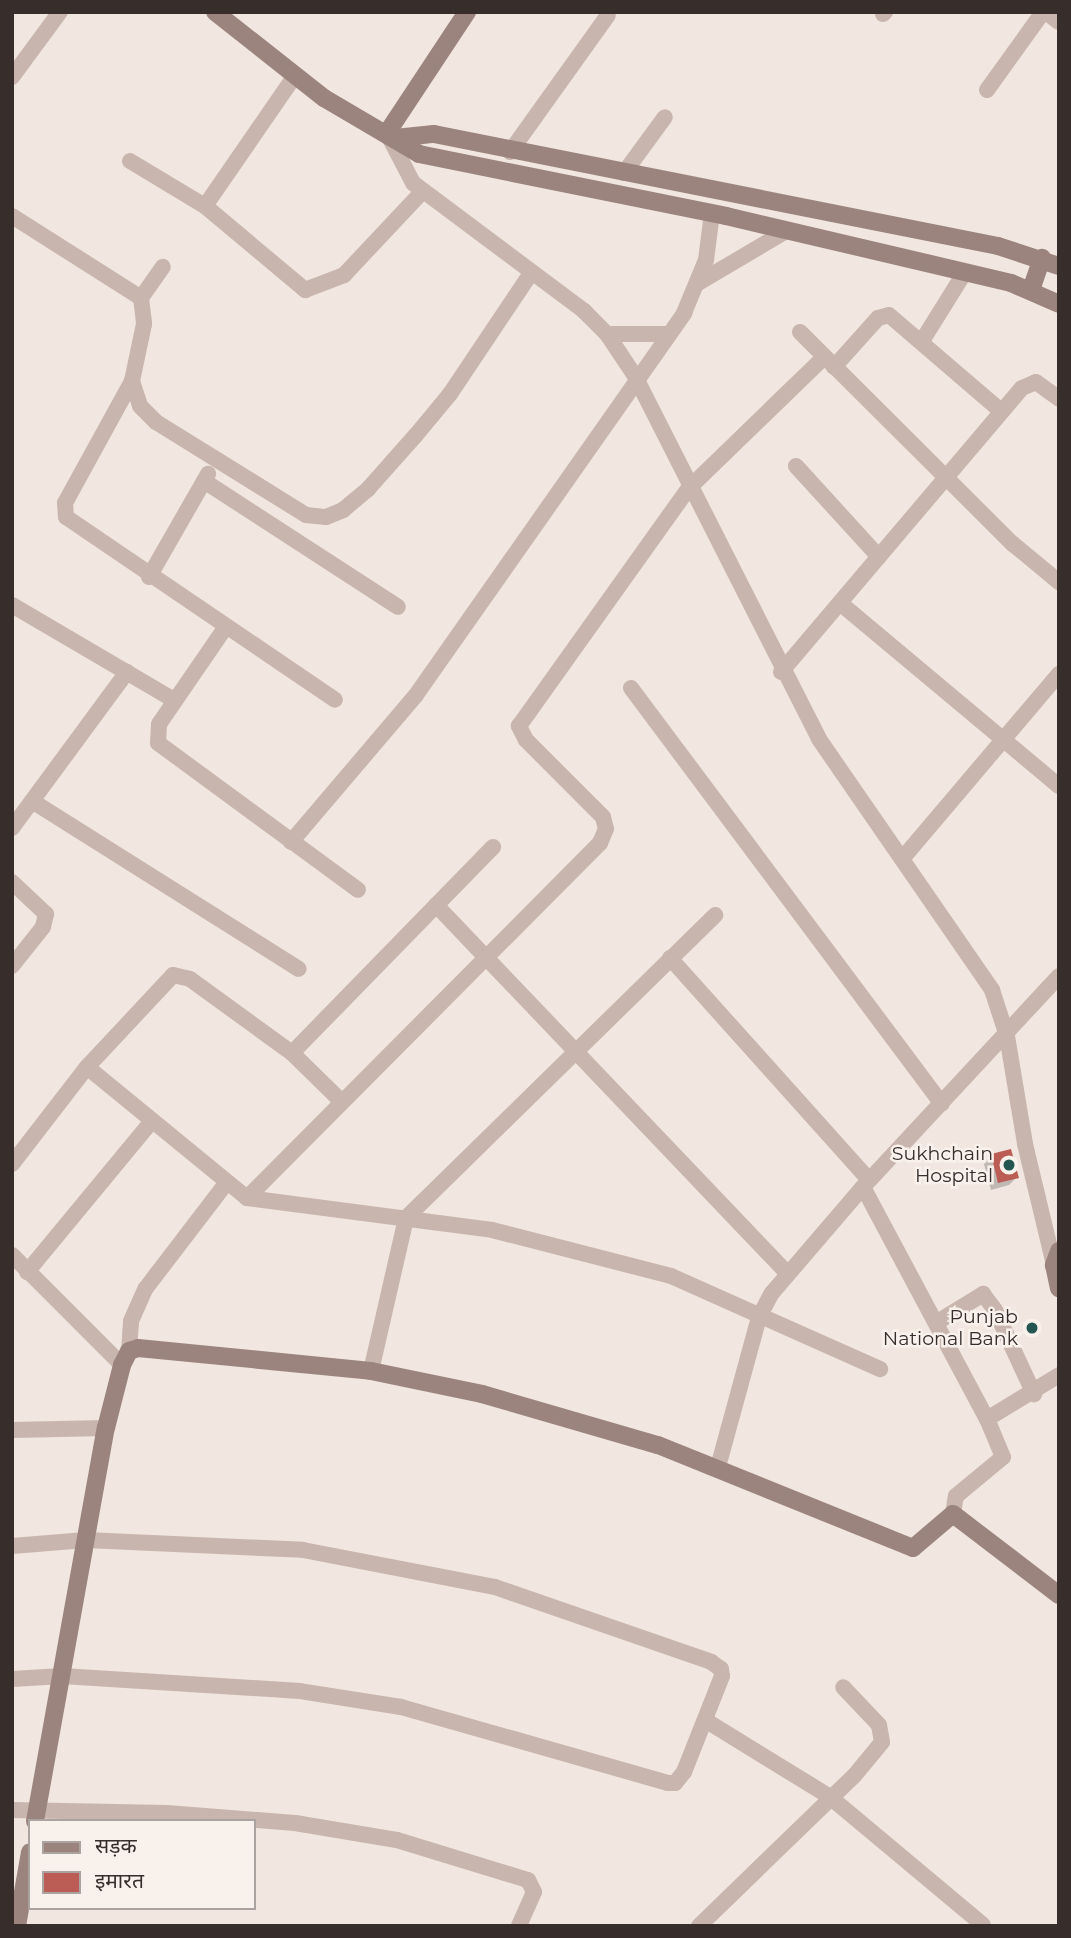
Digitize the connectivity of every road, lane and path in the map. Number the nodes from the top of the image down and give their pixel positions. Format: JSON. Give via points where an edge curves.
{"nodes":[{"id":1,"x":60,"y":12,"type":"edge"},
{"id":2,"x":215,"y":12,"type":"edge"},
{"id":3,"x":467,"y":12,"type":"edge"},
{"id":4,"x":1044,"y":12,"type":"edge"},
{"id":5,"x":608,"y":15,"type":"dead end"},
{"id":6,"x":1059,"y":22,"type":"edge"},
{"id":7,"x":12,"y":77,"type":"edge"},
{"id":8,"x":295,"y":77,"type":"junction"},
{"id":9,"x":988,"y":90,"type":"dead end"},
{"id":10,"x":665,"y":117,"type":"dead end"},
{"id":11,"x":391,"y":136,"type":"junction"},
{"id":12,"x":510,"y":152,"type":"junction"},
{"id":13,"x":130,"y":161,"type":"dead end"},
{"id":14,"x":624,"y":173,"type":"junction"},
{"id":15,"x":423,"y":191,"type":"junction"},
{"id":16,"x":205,"y":206,"type":"junction"},
{"id":17,"x":712,"y":213,"type":"junction"},
{"id":18,"x":12,"y":216,"type":"edge"},
{"id":19,"x":788,"y":230,"type":"junction"},
{"id":20,"x":998,"y":246,"type":"junction"},
{"id":21,"x":1042,"y":258,"type":"junction"},
{"id":22,"x":1059,"y":266,"type":"edge"},
{"id":23,"x":163,"y":267,"type":"dead end"},
{"id":24,"x":965,"y":272,"type":"junction"},
{"id":25,"x":531,"y":273,"type":"junction"},
{"id":26,"x":990,"y":278,"type":"junction"},
{"id":27,"x":698,"y":283,"type":"junction"},
{"id":28,"x":1031,"y":290,"type":"junction"},
{"id":29,"x":141,"y":298,"type":"junction"},
{"id":30,"x":1059,"y":303,"type":"edge"},
{"id":31,"x":800,"y":331,"type":"dead end"},
{"id":32,"x":607,"y":334,"type":"junction"},
{"id":33,"x":668,"y":334,"type":"junction"},
{"id":34,"x":922,"y":341,"type":"junction"},
{"id":35,"x":829,"y":362,"type":"junction"},
{"id":36,"x":635,"y":376,"type":"junction"},
{"id":37,"x":132,"y":381,"type":"junction"},
{"id":38,"x":1059,"y":399,"type":"edge"},
{"id":39,"x":1001,"y":411,"type":"junction"},
{"id":40,"x":216,"y":460,"type":"junction"},
{"id":41,"x":796,"y":466,"type":"dead end"},
{"id":42,"x":947,"y":478,"type":"junction"},
{"id":43,"x":204,"y":481,"type":"junction"},
{"id":44,"x":690,"y":488,"type":"junction"},
{"id":45,"x":879,"y":557,"type":"junction"},
{"id":46,"x":149,"y":577,"type":"junction"},
{"id":47,"x":1059,"y":582,"type":"edge"},
{"id":48,"x":840,"y":603,"type":"junction"},
{"id":49,"x":12,"y":605,"type":"edge"},
{"id":50,"x":398,"y":607,"type":"dead end"},
{"id":51,"x":225,"y":628,"type":"junction"},
{"id":52,"x":781,"y":671,"type":"junction"},
{"id":53,"x":127,"y":672,"type":"junction"},
{"id":54,"x":1059,"y":674,"type":"edge"},
{"id":55,"x":631,"y":688,"type":"dead end"},
{"id":56,"x":174,"y":699,"type":"junction"},
{"id":57,"x":335,"y":700,"type":"dead end"},
{"id":58,"x":1004,"y":739,"type":"junction"},
{"id":59,"x":1059,"y":786,"type":"edge"},
{"id":60,"x":32,"y":802,"type":"junction"},
{"id":61,"x":12,"y":828,"type":"edge"},
{"id":62,"x":291,"y":842,"type":"junction"},
{"id":63,"x":493,"y":847,"type":"dead end"},
{"id":64,"x":902,"y":859,"type":"junction"},
{"id":65,"x":12,"y":882,"type":"edge"},
{"id":66,"x":358,"y":890,"type":"dead end"},
{"id":67,"x":436,"y":905,"type":"junction"},
{"id":68,"x":715,"y":915,"type":"dead end"},
{"id":69,"x":487,"y":957,"type":"junction"},
{"id":70,"x":670,"y":958,"type":"junction"},
{"id":71,"x":12,"y":966,"type":"edge"},
{"id":72,"x":299,"y":969,"type":"dead end"},
{"id":73,"x":1059,"y":976,"type":"edge"},
{"id":74,"x":1007,"y":1036,"type":"junction"},
{"id":75,"x":576,"y":1048,"type":"junction"},
{"id":76,"x":292,"y":1053,"type":"junction"},
{"id":77,"x":87,"y":1067,"type":"junction"},
{"id":78,"x":342,"y":1102,"type":"junction"},
{"id":79,"x":942,"y":1104,"type":"junction"},
{"id":80,"x":152,"y":1121,"type":"junction"},
{"id":81,"x":12,"y":1164,"type":"edge"},
{"id":82,"x":226,"y":1182,"type":"junction"},
{"id":83,"x":866,"y":1184,"type":"junction"},
{"id":84,"x":247,"y":1198,"type":"junction"},
{"id":85,"x":406,"y":1219,"type":"junction"},
{"id":86,"x":12,"y":1255,"type":"edge"},
{"id":87,"x":1056,"y":1258,"type":"edge"},
{"id":88,"x":27,"y":1272,"type":"junction"},
{"id":89,"x":787,"y":1273,"type":"junction"},
{"id":90,"x":1059,"y":1288,"type":"edge"},
{"id":91,"x":759,"y":1317,"type":"junction"},
{"id":92,"x":939,"y":1321,"type":"junction"},
{"id":93,"x":125,"y":1358,"type":"junction"},
{"id":94,"x":880,"y":1369,"type":"dead end"},
{"id":95,"x":372,"y":1371,"type":"junction"},
{"id":96,"x":1059,"y":1375,"type":"edge"},
{"id":97,"x":1034,"y":1394,"type":"junction"},
{"id":98,"x":987,"y":1419,"type":"junction"},
{"id":99,"x":106,"y":1428,"type":"junction"},
{"id":100,"x":12,"y":1430,"type":"edge"},
{"id":101,"x":718,"y":1467,"type":"junction"},
{"id":102,"x":953,"y":1514,"type":"junction"},
{"id":103,"x":86,"y":1540,"type":"junction"},
{"id":104,"x":12,"y":1546,"type":"edge"},
{"id":105,"x":1059,"y":1595,"type":"edge"},
{"id":106,"x":62,"y":1676,"type":"junction"},
{"id":107,"x":12,"y":1679,"type":"edge"},
{"id":108,"x":843,"y":1686,"type":"dead end"},
{"id":109,"x":705,"y":1720,"type":"junction"},
{"id":110,"x":830,"y":1797,"type":"junction"},
{"id":111,"x":12,"y":1810,"type":"edge"},
{"id":112,"x":36,"y":1814,"type":"edge"},
{"id":113,"x":180,"y":1819,"type":"edge"},
{"id":114,"x":256,"y":1822,"type":"edge"},
{"id":115,"x":28,"y":1863,"type":"edge"},
{"id":116,"x":17,"y":1926,"type":"edge"},
{"id":117,"x":519,"y":1926,"type":"edge"},
{"id":118,"x":699,"y":1926,"type":"edge"},
{"id":119,"x":983,"y":1926,"type":"edge"}],
"edges":[{"from":1,"to":7,"type":"street"},
{"from":2,"to":8,"type":"street"},
{"from":3,"to":11,"type":"street"},
{"from":4,"to":6,"type":"street"},
{"from":4,"to":9,"type":"street"},
{"from":5,"to":12,"type":"street"},
{"from":8,"to":11,"type":"street"},
{"from":8,"to":16,"type":"street"},
{"from":10,"to":14,"type":"street"},
{"from":11,"to":12,"type":"street","via":[[434,134]]},
{"from":11,"to":15,"type":"street","via":[[400,166]]},
{"from":11,"to":17,"type":"street","via":[[430,158]]},
{"from":12,"to":14,"type":"street"},
{"from":13,"to":16,"type":"street"},
{"from":14,"to":20,"type":"street"},
{"from":15,"to":16,"type":"street","via":[[344,275],[313,290],[296,283]]},
{"from":15,"to":25,"type":"street"},
{"from":17,"to":19,"type":"street"},
{"from":17,"to":27,"type":"street"},
{"from":18,"to":29,"type":"street"},
{"from":19,"to":24,"type":"street"},
{"from":19,"to":27,"type":"street"},
{"from":20,"to":21,"type":"street"},
{"from":20,"to":26,"type":"street"},
{"from":21,"to":22,"type":"street"},
{"from":21,"to":28,"type":"street"},
{"from":23,"to":29,"type":"street"},
{"from":24,"to":26,"type":"street"},
{"from":24,"to":34,"type":"street"},
{"from":25,"to":32,"type":"street","via":[[584,311]]},
{"from":25,"to":40,"type":"street","via":[[450,394],[368,489],[343,510],[326,517],[306,515]]},
{"from":26,"to":28,"type":"street"},
{"from":27,"to":33,"type":"street"},
{"from":28,"to":30,"type":"street"},
{"from":29,"to":37,"type":"street","via":[[144,324]]},
{"from":31,"to":35,"type":"street"},
{"from":32,"to":33,"type":"street"},
{"from":32,"to":36,"type":"street"},
{"from":33,"to":36,"type":"street"},
{"from":34,"to":35,"type":"street","via":[[884,315]]},
{"from":34,"to":39,"type":"street"},
{"from":35,"to":42,"type":"street"},
{"from":35,"to":44,"type":"street"},
{"from":36,"to":44,"type":"street"},
{"from":36,"to":62,"type":"street","via":[[416,695]]},
{"from":37,"to":40,"type":"street","via":[[135,397],[156,422]]},
{"from":37,"to":46,"type":"street","via":[[64,510],[72,524]]},
{"from":38,"to":39,"type":"street","via":[[1044,386],[1029,383]]},
{"from":39,"to":42,"type":"street"},
{"from":40,"to":43,"type":"street"},
{"from":41,"to":45,"type":"street"},
{"from":42,"to":45,"type":"street"},
{"from":42,"to":47,"type":"street"},
{"from":43,"to":46,"type":"street"},
{"from":43,"to":50,"type":"street"},
{"from":44,"to":52,"type":"street"},
{"from":44,"to":69,"type":"street","via":[[519,726],[526,740],[603,817],[606,829],[592,853]]},
{"from":45,"to":48,"type":"street"},
{"from":46,"to":51,"type":"street"},
{"from":48,"to":52,"type":"street"},
{"from":48,"to":58,"type":"street"},
{"from":49,"to":53,"type":"street"},
{"from":51,"to":56,"type":"street"},
{"from":51,"to":57,"type":"street"},
{"from":52,"to":64,"type":"street","via":[[819,739]]},
{"from":53,"to":56,"type":"street"},
{"from":53,"to":60,"type":"street"},
{"from":54,"to":58,"type":"street"},
{"from":55,"to":79,"type":"street"},
{"from":56,"to":62,"type":"street","via":[[159,724],[158,743]]},
{"from":58,"to":59,"type":"street"},
{"from":58,"to":64,"type":"street"},
{"from":60,"to":61,"type":"street"},
{"from":60,"to":72,"type":"street"},
{"from":62,"to":66,"type":"street"},
{"from":63,"to":67,"type":"street"},
{"from":64,"to":74,"type":"street","via":[[992,990]]},
{"from":65,"to":71,"type":"street","via":[[46,914],[43,927]]},
{"from":67,"to":69,"type":"street"},
{"from":67,"to":76,"type":"street"},
{"from":68,"to":70,"type":"street"},
{"from":69,"to":75,"type":"street"},
{"from":69,"to":78,"type":"street"},
{"from":70,"to":75,"type":"street"},
{"from":70,"to":83,"type":"street"},
{"from":73,"to":74,"type":"street"},
{"from":74,"to":79,"type":"street"},
{"from":74,"to":87,"type":"street","via":[[1025,1144]]},
{"from":75,"to":85,"type":"street"},
{"from":75,"to":89,"type":"street"},
{"from":76,"to":77,"type":"street","via":[[181,974],[164,981]]},
{"from":76,"to":78,"type":"street"},
{"from":77,"to":80,"type":"street"},
{"from":77,"to":81,"type":"street"},
{"from":78,"to":84,"type":"street"},
{"from":79,"to":83,"type":"street"},
{"from":80,"to":82,"type":"street"},
{"from":80,"to":88,"type":"street"},
{"from":82,"to":84,"type":"street"},
{"from":82,"to":93,"type":"street","via":[[146,1289],[131,1321]]},
{"from":83,"to":89,"type":"street"},
{"from":83,"to":92,"type":"street"},
{"from":84,"to":85,"type":"street"},
{"from":85,"to":91,"type":"street","via":[[492,1230],[671,1276]]},
{"from":85,"to":95,"type":"street"},
{"from":86,"to":88,"type":"street"},
{"from":87,"to":90,"type":"street"},
{"from":88,"to":93,"type":"street"},
{"from":89,"to":91,"type":"street"},
{"from":91,"to":94,"type":"street"},
{"from":91,"to":101,"type":"street"},
{"from":92,"to":97,"type":"street","via":[[983,1294]]},
{"from":92,"to":98,"type":"street"},
{"from":93,"to":95,"type":"street","via":[[138,1349]]},
{"from":93,"to":99,"type":"street"},
{"from":95,"to":101,"type":"street","via":[[482,1394]]},
{"from":96,"to":97,"type":"street"},
{"from":97,"to":98,"type":"street"},
{"from":98,"to":102,"type":"street","via":[[1003,1457],[956,1496]]},
{"from":99,"to":100,"type":"street"},
{"from":99,"to":103,"type":"street"},
{"from":101,"to":102,"type":"street","via":[[913,1548]]},
{"from":102,"to":105,"type":"street"},
{"from":103,"to":104,"type":"street"},
{"from":103,"to":106,"type":"street"},
{"from":103,"to":109,"type":"street","via":[[303,1550],[495,1587],[711,1662],[721,1669],[722,1676]]},
{"from":106,"to":107,"type":"street"},
{"from":106,"to":109,"type":"street","via":[[300,1692],[401,1707],[668,1783],[675,1783],[684,1772]]},
{"from":106,"to":112,"type":"street"},
{"from":108,"to":110,"type":"street","via":[[879,1725],[883,1742]]},
{"from":109,"to":110,"type":"street"},
{"from":110,"to":118,"type":"street"},
{"from":110,"to":119,"type":"street"},
{"from":111,"to":112,"type":"street"},
{"from":112,"to":113,"type":"street"},
{"from":114,"to":117,"type":"street","via":[[295,1823],[397,1840],[528,1880],[534,1892]]},
{"from":115,"to":116,"type":"street"}]}
